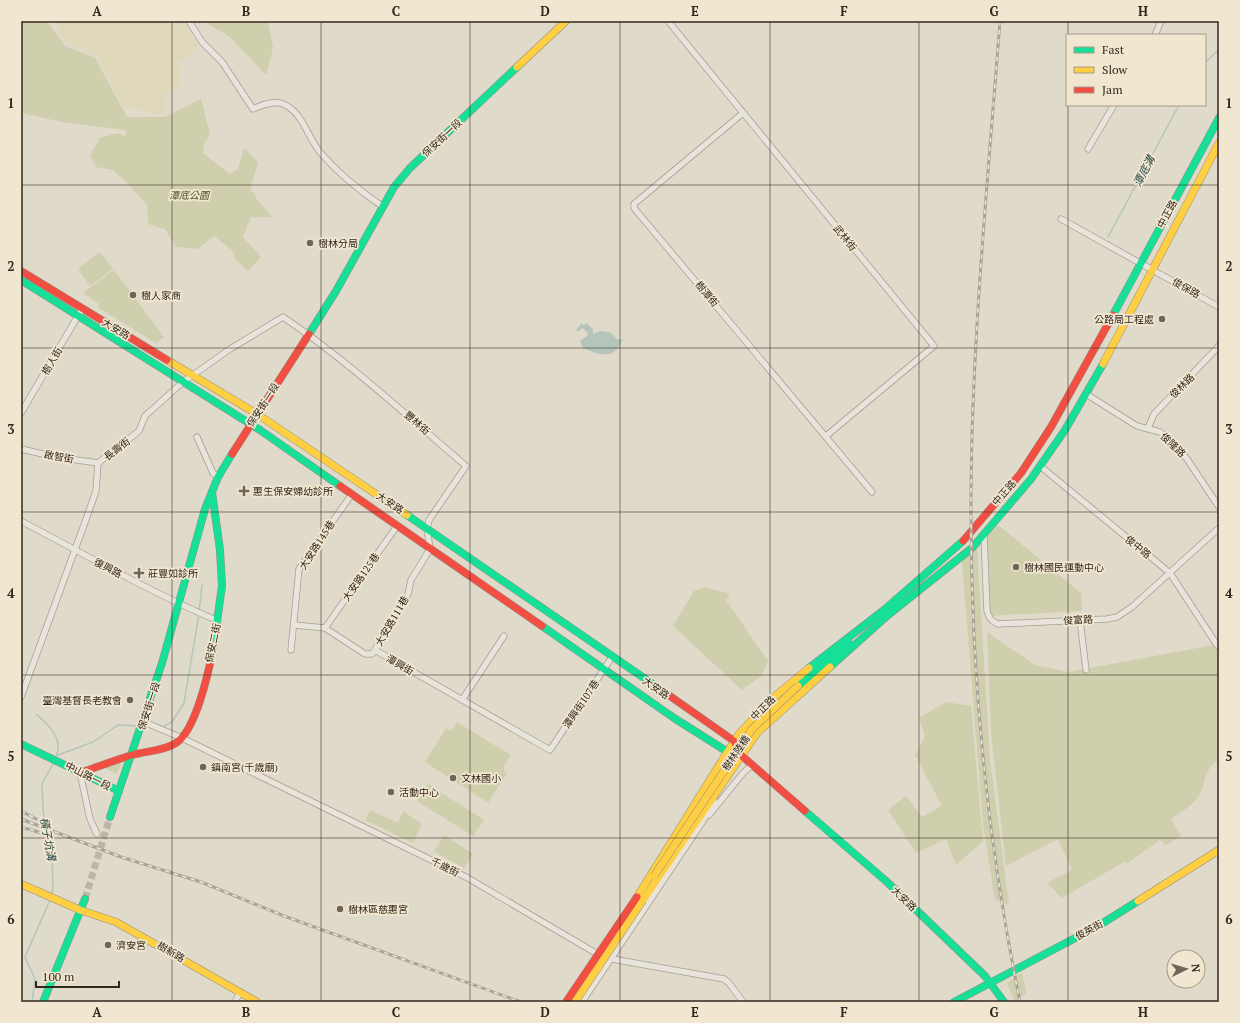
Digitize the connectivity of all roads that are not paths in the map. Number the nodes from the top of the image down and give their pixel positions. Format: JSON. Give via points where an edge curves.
{"nodes":[{"id":1,"x":189,"y":21,"type":"edge"},
{"id":2,"x":566,"y":21,"type":"edge"},
{"id":3,"x":668,"y":21,"type":"edge"},
{"id":4,"x":1161,"y":21,"type":"edge"},
{"id":5,"x":1155,"y":34,"type":"edge"},
{"id":6,"x":1113,"y":106,"type":"edge"},
{"id":7,"x":743,"y":113,"type":"junction"},
{"id":8,"x":1219,"y":118,"type":"edge"},
{"id":9,"x":1219,"y":143,"type":"edge"},
{"id":10,"x":1088,"y":149,"type":"dead end"},
{"id":11,"x":382,"y":206,"type":"junction"},
{"id":12,"x":1061,"y":219,"type":"dead end"},
{"id":13,"x":1141,"y":263,"type":"junction"},
{"id":14,"x":1152,"y":269,"type":"junction"},
{"id":15,"x":21,"y":271,"type":"edge"},
{"id":16,"x":21,"y":280,"type":"edge"},
{"id":17,"x":1126,"y":290,"type":"junction"},
{"id":18,"x":1138,"y":297,"type":"junction"},
{"id":19,"x":1219,"y":307,"type":"edge"},
{"id":20,"x":82,"y":309,"type":"junction"},
{"id":21,"x":79,"y":316,"type":"junction"},
{"id":22,"x":309,"y":334,"type":"junction"},
{"id":23,"x":1219,"y":346,"type":"edge"},
{"id":24,"x":192,"y":375,"type":"junction"},
{"id":25,"x":182,"y":382,"type":"junction"},
{"id":26,"x":1086,"y":394,"type":"junction"},
{"id":27,"x":21,"y":413,"type":"edge"},
{"id":28,"x":256,"y":414,"type":"junction"},
{"id":29,"x":250,"y":424,"type":"junction"},
{"id":30,"x":1148,"y":428,"type":"junction"},
{"id":31,"x":826,"y":436,"type":"junction"},
{"id":32,"x":198,"y":437,"type":"dead end"},
{"id":33,"x":21,"y":449,"type":"edge"},
{"id":34,"x":98,"y":463,"type":"junction"},
{"id":35,"x":1040,"y":466,"type":"junction"},
{"id":36,"x":218,"y":477,"type":"junction"},
{"id":37,"x":212,"y":490,"type":"junction"},
{"id":38,"x":872,"y":492,"type":"dead end"},
{"id":39,"x":352,"y":494,"type":"junction"},
{"id":40,"x":1219,"y":507,"type":"edge"},
{"id":41,"x":982,"y":518,"type":"junction"},
{"id":42,"x":21,"y":521,"type":"edge"},
{"id":43,"x":397,"y":526,"type":"junction"},
{"id":44,"x":991,"y":527,"type":"junction"},
{"id":45,"x":426,"y":528,"type":"junction"},
{"id":46,"x":1219,"y":528,"type":"edge"},
{"id":47,"x":984,"y":535,"type":"junction"},
{"id":48,"x":430,"y":549,"type":"junction"},
{"id":49,"x":75,"y":551,"type":"junction"},
{"id":50,"x":1170,"y":573,"type":"junction"},
{"id":51,"x":180,"y":605,"type":"junction"},
{"id":52,"x":886,"y":612,"type":"junction"},
{"id":53,"x":1080,"y":620,"type":"junction"},
{"id":54,"x":218,"y":621,"type":"junction"},
{"id":55,"x":295,"y":625,"type":"junction"},
{"id":56,"x":326,"y":628,"type":"junction"},
{"id":57,"x":504,"y":636,"type":"dead end"},
{"id":58,"x":1217,"y":645,"type":"dead end"},
{"id":59,"x":291,"y":650,"type":"dead end"},
{"id":60,"x":375,"y":650,"type":"junction"},
{"id":61,"x":612,"y":657,"type":"junction"},
{"id":62,"x":604,"y":670,"type":"junction"},
{"id":63,"x":1086,"y":670,"type":"dead end"},
{"id":64,"x":23,"y":688,"type":"edge"},
{"id":65,"x":21,"y":698,"type":"edge"},
{"id":66,"x":462,"y":700,"type":"junction"},
{"id":67,"x":143,"y":725,"type":"junction"},
{"id":68,"x":182,"y":738,"type":"junction"},
{"id":69,"x":734,"y":741,"type":"junction"},
{"id":70,"x":21,"y":744,"type":"edge"},
{"id":71,"x":550,"y":750,"type":"joint"},
{"id":72,"x":726,"y":753,"type":"junction"},
{"id":73,"x":132,"y":755,"type":"junction"},
{"id":74,"x":742,"y":756,"type":"junction"},
{"id":75,"x":752,"y":764,"type":"junction"},
{"id":76,"x":80,"y":773,"type":"junction"},
{"id":77,"x":722,"y":786,"type":"junction"},
{"id":78,"x":119,"y":791,"type":"junction"},
{"id":79,"x":699,"y":795,"type":"joint"},
{"id":80,"x":110,"y":817,"type":"tunnel mouth"},
{"id":81,"x":703,"y":821,"type":"junction"},
{"id":82,"x":97,"y":834,"type":"dead end"},
{"id":83,"x":1219,"y":850,"type":"edge"},
{"id":84,"x":21,"y":884,"type":"edge"},
{"id":85,"x":84,"y":899,"type":"tunnel mouth"},
{"id":86,"x":640,"y":899,"type":"junction"},
{"id":87,"x":80,"y":910,"type":"junction"},
{"id":88,"x":612,"y":959,"type":"junction"},
{"id":89,"x":990,"y":983,"type":"junction"},
{"id":90,"x":240,"y":992,"type":"junction"},
{"id":91,"x":43,"y":1002,"type":"edge"},
{"id":92,"x":235,"y":1002,"type":"edge"},
{"id":93,"x":257,"y":1002,"type":"edge"},
{"id":94,"x":566,"y":1002,"type":"edge"},
{"id":95,"x":575,"y":1002,"type":"edge"},
{"id":96,"x":582,"y":1002,"type":"edge"},
{"id":97,"x":743,"y":1002,"type":"edge"},
{"id":98,"x":954,"y":1002,"type":"edge"},
{"id":99,"x":1004,"y":1002,"type":"edge"}],
"edges":[{"from":1,"to":11,"type":"street","via":[[202,42],[222,62],[253,109],[263,104],[278,102],[293,110],[318,150]]},
{"from":2,"to":11,"type":"street","name":"保安街一段","via":[[410,168],[394,186]]},
{"from":3,"to":7,"type":"street","name":"武林街"},
{"from":4,"to":5,"type":"street"},
{"from":6,"to":10,"type":"street"},
{"from":7,"to":31,"type":"street","name":"武林街","via":[[934,346]]},
{"from":7,"to":31,"type":"street","name":"樹潭街","via":[[634,204],[634,208]]},
{"from":8,"to":13,"type":"street","name":"中正路"},
{"from":9,"to":14,"type":"street","name":"中正路"},
{"from":11,"to":22,"type":"street","name":"保安街一段","via":[[351,265]]},
{"from":12,"to":13,"type":"street","name":"俊保路"},
{"from":13,"to":14,"type":"street","name":"俊保路"},
{"from":13,"to":17,"type":"street","name":"中正路"},
{"from":14,"to":18,"type":"street","name":"中正路"},
{"from":14,"to":19,"type":"street","name":"俊保路"},
{"from":15,"to":20,"type":"street","name":"大安路"},
{"from":16,"to":21,"type":"street","name":"大安路"},
{"from":17,"to":18,"type":"street"},
{"from":17,"to":41,"type":"street","name":"中正路","via":[[1051,427],[1021,473]]},
{"from":18,"to":26,"type":"street","name":"中正路","via":[[1118,339]]},
{"from":20,"to":21,"type":"street","name":"樹人街"},
{"from":20,"to":24,"type":"street","name":"大安路"},
{"from":21,"to":25,"type":"street","name":"大安路"},
{"from":21,"to":27,"type":"street","name":"樹人街"},
{"from":22,"to":24,"type":"street","name":"長壽街","via":[[283,317]]},
{"from":22,"to":28,"type":"street","name":"保安街一段"},
{"from":22,"to":45,"type":"street","name":"豐林街","via":[[348,364],[466,466]]},
{"from":23,"to":30,"type":"street","name":"俊林路","via":[[1154,414]]},
{"from":24,"to":25,"type":"street","name":"長壽街"},
{"from":24,"to":28,"type":"street","name":"大安路"},
{"from":25,"to":29,"type":"street","name":"大安路"},
{"from":25,"to":34,"type":"street","name":"長壽街","via":[[145,416],[139,431]]},
{"from":26,"to":30,"type":"street","name":"俊隆路","via":[[1137,426]]},
{"from":26,"to":35,"type":"street","name":"中正路"},
{"from":28,"to":29,"type":"street","name":"保安街一段"},
{"from":28,"to":45,"type":"street","name":"大安路"},
{"from":29,"to":36,"type":"street","name":"保安街一段"},
{"from":29,"to":39,"type":"street","name":"大安路"},
{"from":30,"to":40,"type":"street","name":"俊隆路","via":[[1160,432],[1178,449]]},
{"from":31,"to":38,"type":"street","name":"樹潭街"},
{"from":32,"to":36,"type":"street","via":[[213,473]]},
{"from":33,"to":34,"type":"street","name":"啟智街"},
{"from":34,"to":49,"type":"street","name":"長壽街","via":[[96,491]]},
{"from":35,"to":44,"type":"street","name":"中正路"},
{"from":35,"to":50,"type":"street","name":"俊中路"},
{"from":36,"to":37,"type":"street","name":"保安街一段"},
{"from":37,"to":51,"type":"street","name":"保安街一段"},
{"from":37,"to":54,"type":"street","name":"保安二街","via":[[222,586]]},
{"from":39,"to":43,"type":"street","name":"大安路"},
{"from":39,"to":55,"type":"street","name":"大安路145巷","via":[[299,568]]},
{"from":41,"to":44,"type":"street"},
{"from":41,"to":52,"type":"street","name":"中正路","via":[[962,542]]},
{"from":42,"to":49,"type":"street","name":"復興路"},
{"from":43,"to":48,"type":"street","name":"大安路"},
{"from":43,"to":56,"type":"street","name":"大安路125巷"},
{"from":44,"to":47,"type":"street","name":"中正路"},
{"from":45,"to":48,"type":"street"},
{"from":45,"to":61,"type":"street","name":"大安路"},
{"from":46,"to":50,"type":"street","name":"俊富路"},
{"from":47,"to":52,"type":"street","name":"中正路","via":[[964,555]]},
{"from":47,"to":53,"type":"street","name":"俊富路","via":[[987,611],[993,622],[998,624]]},
{"from":48,"to":60,"type":"street","name":"大安路111巷","via":[[410,580],[408,594]]},
{"from":48,"to":62,"type":"street","name":"大安路"},
{"from":49,"to":51,"type":"street","name":"復興路"},
{"from":49,"to":64,"type":"street","name":"長壽街"},
{"from":50,"to":53,"type":"street","name":"俊富路","via":[[1125,612],[1107,619]]},
{"from":50,"to":58,"type":"street","name":"俊中路"},
{"from":51,"to":54,"type":"street","name":"復興路"},
{"from":51,"to":67,"type":"street","name":"保安街一段"},
{"from":52,"to":69,"type":"street","name":"中正路","via":[[834,646],[773,698]]},
{"from":52,"to":74,"type":"street","name":"中正路","via":[[757,733]]},
{"from":52,"to":86,"type":"street","name":"樹林陸橋","bridge":true,"via":[[798,686],[752,729]]},
{"from":53,"to":63,"type":"street"},
{"from":54,"to":68,"type":"street","name":"保安二街","via":[[205,684],[195,716]]},
{"from":55,"to":56,"type":"street","name":"潭興街"},
{"from":55,"to":59,"type":"street","name":"大安路145巷"},
{"from":56,"to":60,"type":"street","name":"潭興街","via":[[365,654],[372,654]]},
{"from":57,"to":66,"type":"street"},
{"from":60,"to":66,"type":"street","name":"潭興街"},
{"from":61,"to":62,"type":"street","name":"潭興街107巷"},
{"from":61,"to":69,"type":"street","name":"大安路"},
{"from":62,"to":71,"type":"street","name":"潭興街107巷"},
{"from":62,"to":72,"type":"street","name":"大安路"},
{"from":64,"to":65,"type":"street","name":"長壽街"},
{"from":66,"to":71,"type":"street","name":"潭興街"},
{"from":67,"to":68,"type":"street","name":"千歲街","via":[[154,725]]},
{"from":67,"to":73,"type":"street","name":"保安街一段"},
{"from":68,"to":73,"type":"street","via":[[177,743]]},
{"from":68,"to":88,"type":"street","name":"千歲街","via":[[466,877],[594,952]]},
{"from":69,"to":72,"type":"street","name":"中正路"},
{"from":69,"to":74,"type":"street","name":"大安路"},
{"from":70,"to":76,"type":"street","name":"中山路一段"},
{"from":72,"to":74,"type":"street","name":"大安路"},
{"from":72,"to":79,"type":"street","name":"中正路"},
{"from":73,"to":76,"type":"street"},
{"from":73,"to":78,"type":"street","name":"保安街一段"},
{"from":74,"to":75,"type":"street","name":"大安路"},
{"from":74,"to":77,"type":"street","name":"中正路"},
{"from":75,"to":81,"type":"street"},
{"from":75,"to":89,"type":"street","name":"大安路","via":[[886,881]]},
{"from":76,"to":78,"type":"street","name":"中山路一段"},
{"from":76,"to":82,"type":"street","via":[[90,819]]},
{"from":77,"to":81,"type":"street"},
{"from":77,"to":86,"type":"street","name":"樹林陸橋"},
{"from":78,"to":80,"type":"street","name":"保安街一段"},
{"from":79,"to":86,"type":"street","name":"樹林陸橋"},
{"from":81,"to":88,"type":"street"},
{"from":83,"to":89,"type":"street","name":"俊英街","via":[[1098,926]]},
{"from":84,"to":87,"type":"street","name":"樹新路"},
{"from":85,"to":87,"type":"street"},
{"from":86,"to":94,"type":"street","name":"樹林陸橋","bridge":true},
{"from":86,"to":95,"type":"street","name":"樹林陸橋","bridge":true},
{"from":87,"to":90,"type":"street","name":"樹新路","via":[[116,922]]},
{"from":87,"to":91,"type":"street"},
{"from":88,"to":96,"type":"street"},
{"from":88,"to":97,"type":"street","name":"千歲街","via":[[724,979]]},
{"from":89,"to":98,"type":"street","name":"俊英街"},
{"from":89,"to":99,"type":"street","name":"大安路"},
{"from":90,"to":92,"type":"street"},
{"from":90,"to":93,"type":"street","name":"樹新路"}]}
